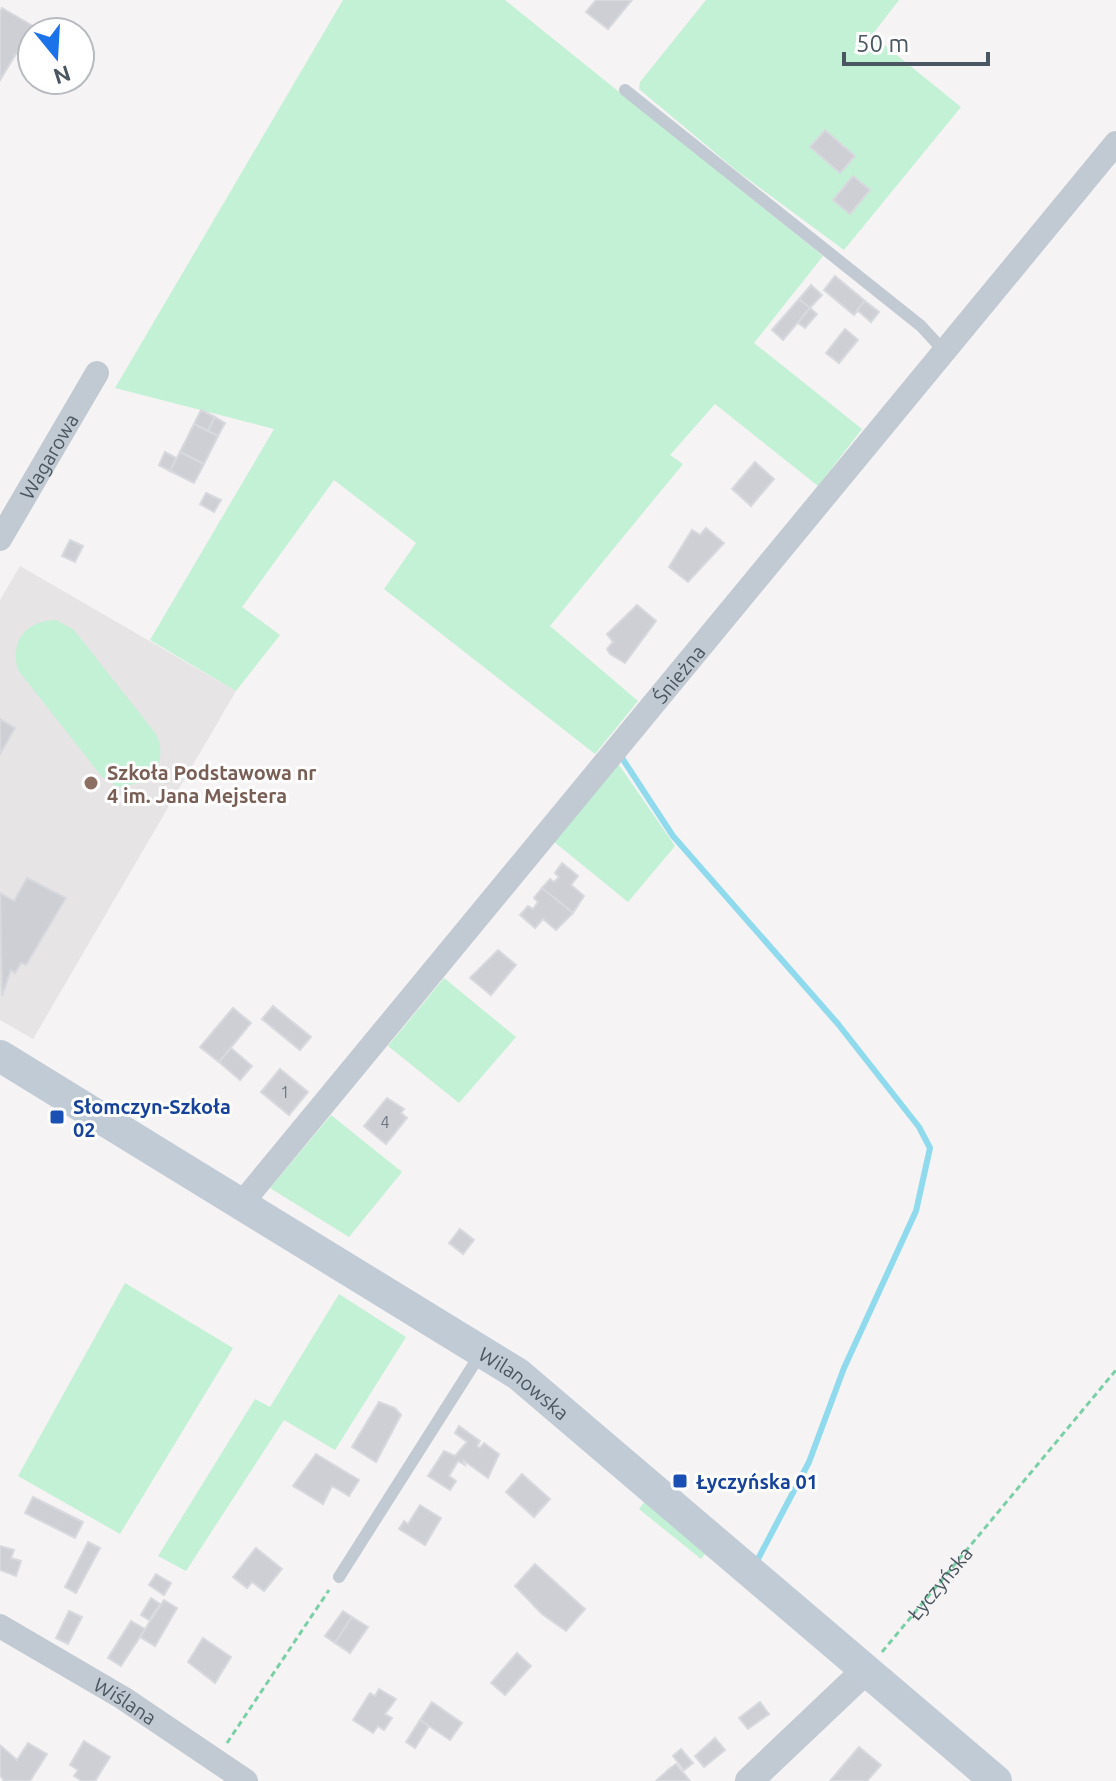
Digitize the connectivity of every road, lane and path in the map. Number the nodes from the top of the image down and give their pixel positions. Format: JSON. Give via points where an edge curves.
{"nodes":[{"id":1,"x":625,"y":90,"type":"dead end"},
{"id":2,"x":1116,"y":143,"type":"edge"},
{"id":3,"x":943,"y":350,"type":"junction"},
{"id":4,"x":97,"y":373,"type":"dead end"},
{"id":5,"x":0,"y":539,"type":"edge"},
{"id":6,"x":0,"y":1056,"type":"edge"},
{"id":7,"x":242,"y":1203,"type":"junction"},
{"id":8,"x":483,"y":1350,"type":"junction"},
{"id":9,"x":1116,"y":1370,"type":"edge"},
{"id":10,"x":339,"y":1577,"type":"joint"},
{"id":11,"x":0,"y":1626,"type":"edge"},
{"id":12,"x":866,"y":1670,"type":"junction"},
{"id":13,"x":215,"y":1759,"type":"junction"},
{"id":14,"x":246,"y":1781,"type":"edge"},
{"id":15,"x":749,"y":1781,"type":"edge"},
{"id":16,"x":996,"y":1781,"type":"edge"}],
"edges":[{"from":1,"to":3,"type":"lane","via":[[921,326]]},
{"from":2,"to":3,"type":"street","name":"Śnieżna"},
{"from":3,"to":7,"type":"street","name":"Śnieżna"},
{"from":4,"to":5,"type":"street","name":"Wagarowa"},
{"from":6,"to":7,"type":"main road","name":"Wilanowska"},
{"from":7,"to":8,"type":"main road","name":"Wilanowska"},
{"from":8,"to":10,"type":"lane"},
{"from":8,"to":12,"type":"main road","name":"Wilanowska","via":[[549,1399]]},
{"from":9,"to":12,"type":"path","name":"Łyczyńska"},
{"from":10,"to":13,"type":"path"},
{"from":11,"to":13,"type":"street","name":"Wiślana"},
{"from":12,"to":15,"type":"street"},
{"from":12,"to":16,"type":"main road","name":"Wilanowska"},
{"from":13,"to":14,"type":"street","name":"Wiślana"}]}
